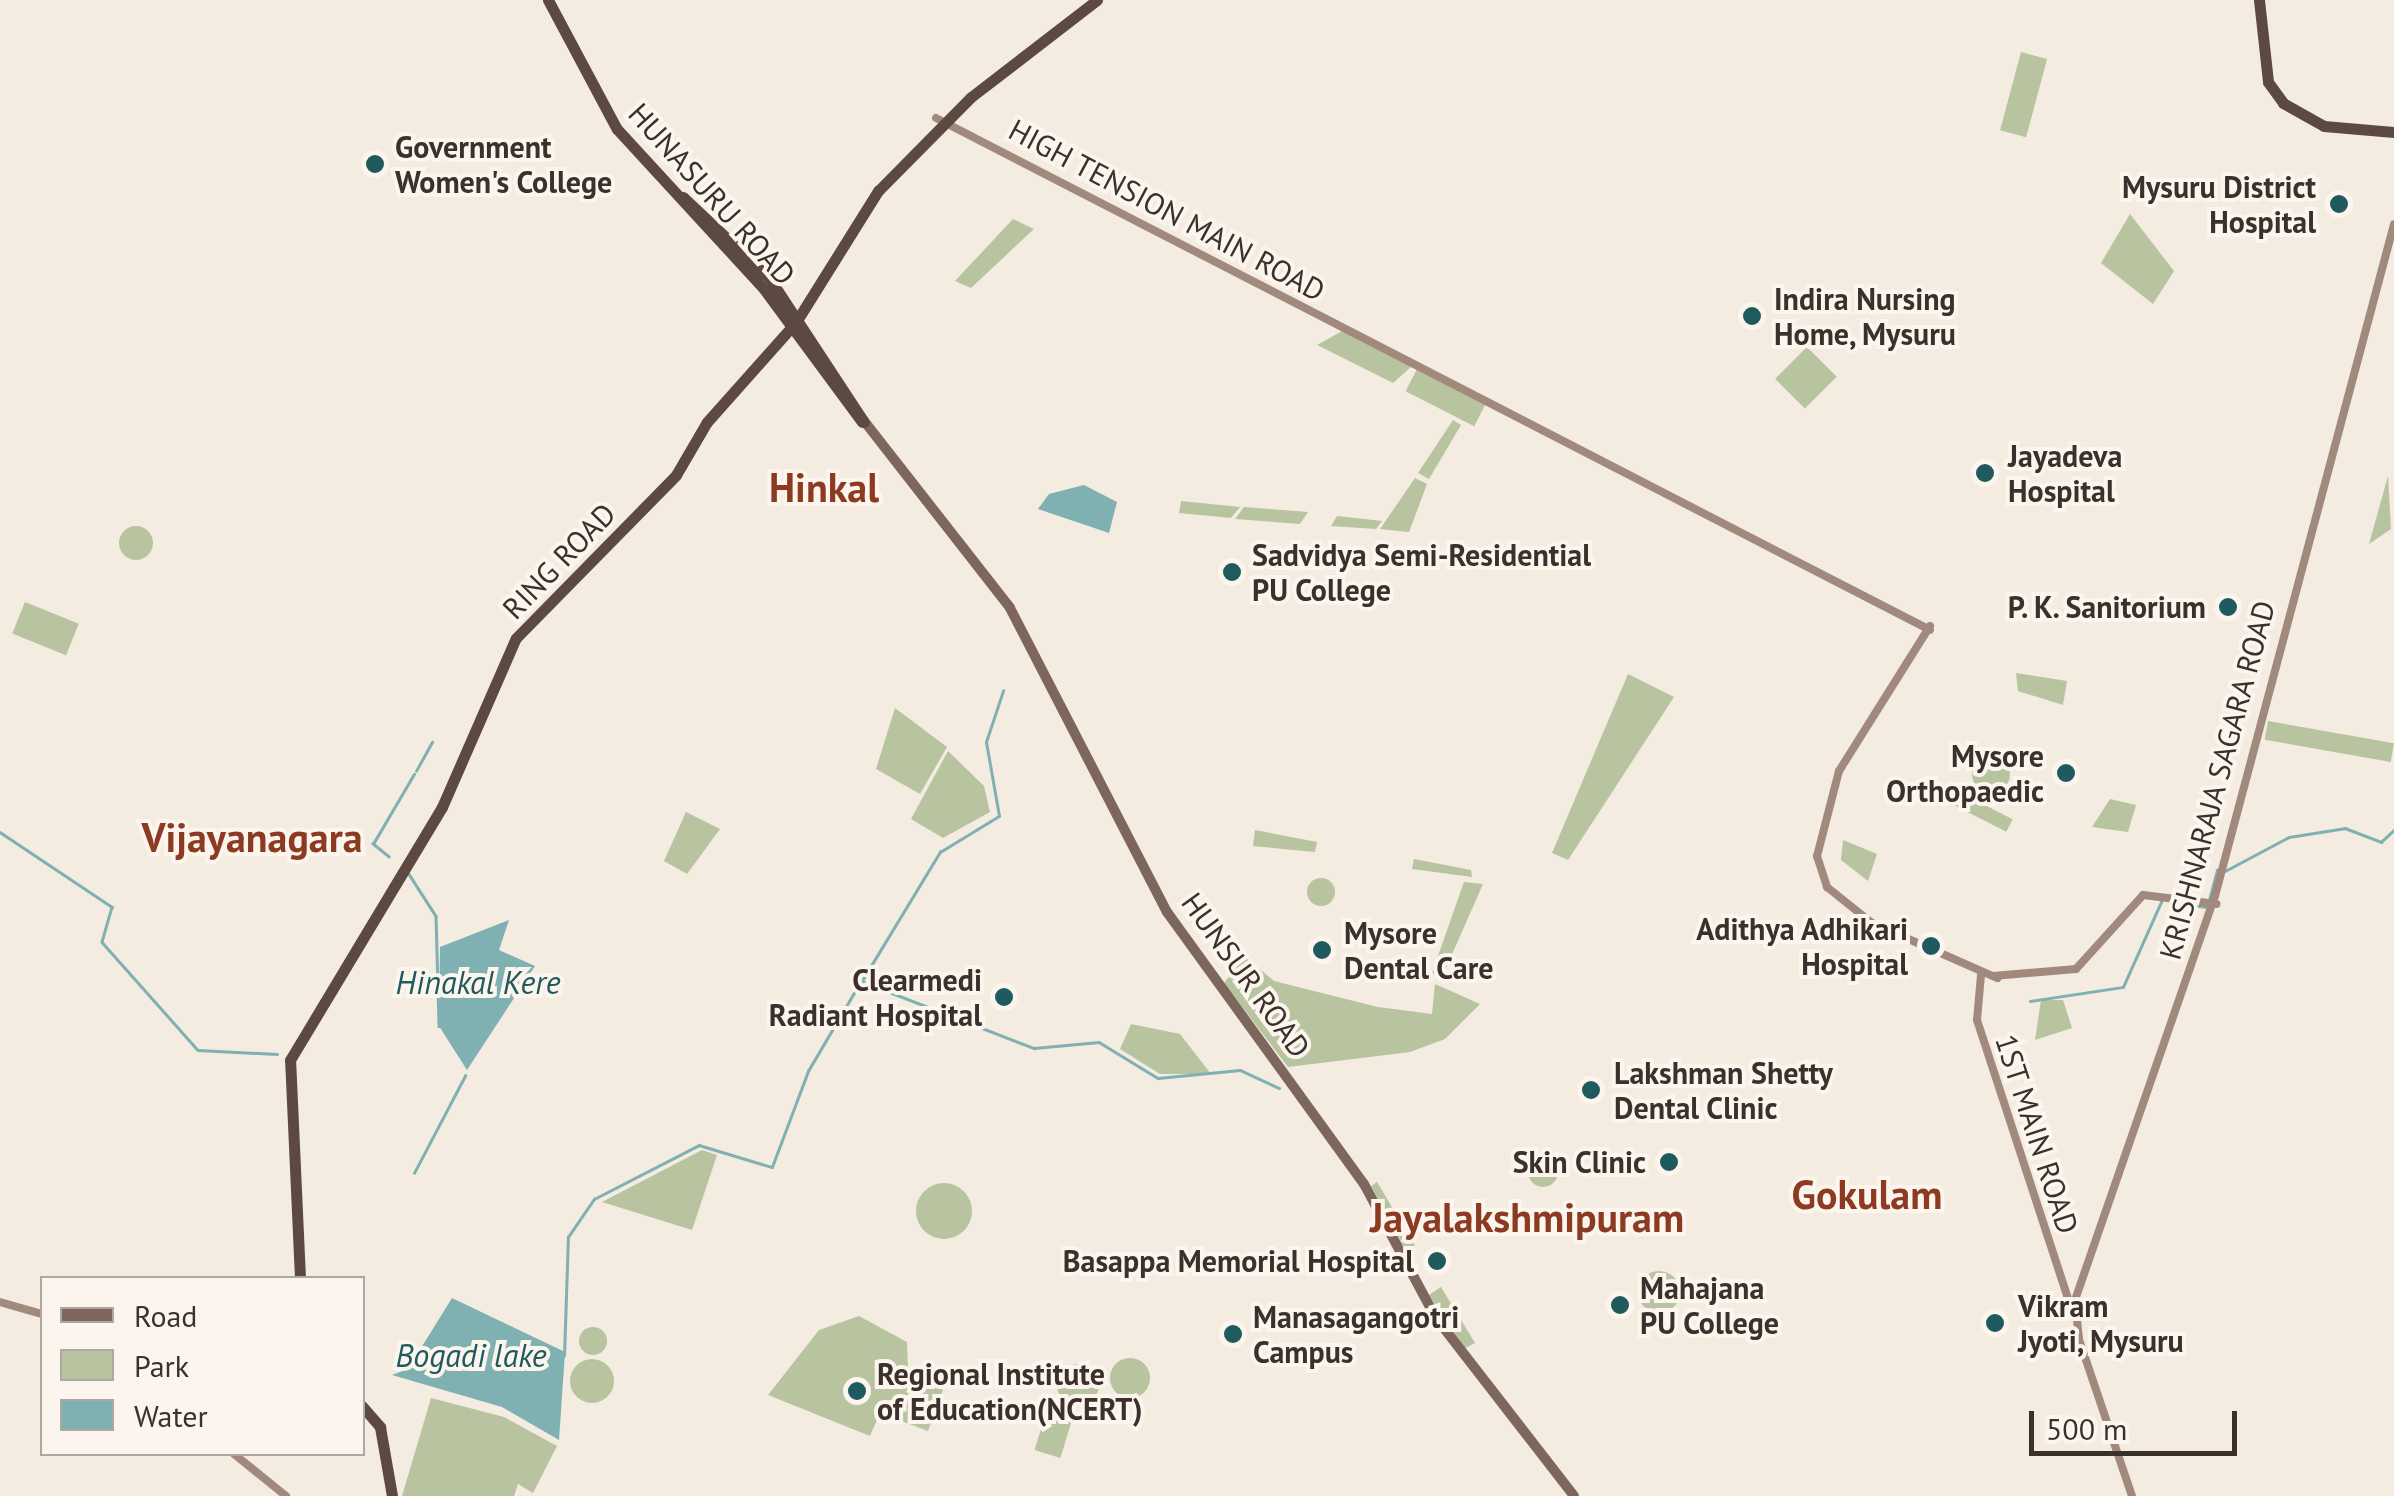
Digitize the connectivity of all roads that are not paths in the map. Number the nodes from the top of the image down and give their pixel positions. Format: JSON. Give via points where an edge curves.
{"nodes":[{"id":1,"x":550,"y":0,"type":"edge"},
{"id":2,"x":1086,"y":0,"type":"edge"},
{"id":3,"x":1097,"y":0,"type":"edge"},
{"id":4,"x":2262,"y":0,"type":"edge"},
{"id":5,"x":2268,"y":54,"type":"junction"},
{"id":6,"x":942,"y":119,"type":"junction"},
{"id":7,"x":2394,"y":128,"type":"edge"},
{"id":8,"x":681,"y":198,"type":"junction"},
{"id":9,"x":2394,"y":224,"type":"edge"},
{"id":10,"x":2394,"y":238,"type":"edge"},
{"id":11,"x":789,"y":323,"type":"junction"},
{"id":12,"x":860,"y":417,"type":"junction"},
{"id":13,"x":1554,"y":435,"type":"junction"},
{"id":14,"x":1931,"y":628,"type":"junction"},
{"id":15,"x":2223,"y":871,"type":"junction"},
{"id":16,"x":2211,"y":903,"type":"junction"},
{"id":17,"x":1201,"y":962,"type":"joint"},
{"id":18,"x":1982,"y":975,"type":"junction"},
{"id":19,"x":297,"y":1276,"type":"edge"},
{"id":20,"x":0,"y":1300,"type":"edge"},
{"id":21,"x":40,"y":1311,"type":"edge"},
{"id":22,"x":2074,"y":1318,"type":"junction"},
{"id":23,"x":2081,"y":1341,"type":"junction"},
{"id":24,"x":365,"y":1411,"type":"edge"},
{"id":25,"x":365,"y":1419,"type":"edge"},
{"id":26,"x":240,"y":1456,"type":"edge"},
{"id":27,"x":288,"y":1496,"type":"edge"},
{"id":28,"x":390,"y":1496,"type":"edge"},
{"id":29,"x":1572,"y":1496,"type":"edge"},
{"id":30,"x":2132,"y":1496,"type":"edge"}],
"edges":[{"from":1,"to":8,"type":"highway","via":[[584,72]]},
{"from":2,"to":6,"type":"highway","name":"RING ROAD"},
{"from":3,"to":6,"type":"highway","name":"RING ROAD"},
{"from":4,"to":5,"type":"highway"},
{"from":5,"to":7,"type":"highway","via":[[2287,98],[2337,121]]},
{"from":5,"to":7,"type":"highway","via":[[2283,103],[2324,126]]},
{"from":6,"to":11,"type":"highway","name":"RING ROAD","via":[[872,186]]},
{"from":6,"to":13,"type":"main road","name":"HIGH TENSION MAIN ROAD"},
{"from":8,"to":11,"type":"highway"},
{"from":8,"to":12,"type":"main road","name":"HUNASURU ROAD","via":[[766,286]]},
{"from":9,"to":15,"type":"main road","name":"KRISHNARAJA SAGARA ROAD"},
{"from":10,"to":15,"type":"main road","name":"KRISHNARAJA SAGARA ROAD"},
{"from":11,"to":12,"type":"highway"},
{"from":11,"to":19,"type":"highway","name":"RING ROAD","via":[[707,422],[676,475],[516,638],[442,807],[308,1020],[288,1073]]},
{"from":12,"to":17,"type":"main road","name":"HUNASURU ROAD","via":[[1036,653],[1164,914]]},
{"from":13,"to":14,"type":"main road"},
{"from":13,"to":14,"type":"main road"},
{"from":14,"to":18,"type":"main road","via":[[1839,770],[1817,856],[1840,900]]},
{"from":15,"to":16,"type":"main road","name":"KRISHNARAJA SAGARA ROAD"},
{"from":16,"to":18,"type":"main road","via":[[2142,895],[2076,969]]},
{"from":16,"to":22,"type":"main road","name":"KRISHNARAJA SAGARA ROAD"},
{"from":16,"to":23,"type":"main road","name":"KRISHNARAJA SAGARA ROAD","via":[[2079,1300]]},
{"from":17,"to":29,"type":"main road","name":"HUNSUR ROAD","via":[[1364,1184],[1436,1318],[1551,1454]]},
{"from":18,"to":22,"type":"main road","name":"1ST MAIN ROAD","via":[[1977,1020]]},
{"from":20,"to":21,"type":"main road"},
{"from":22,"to":23,"type":"main road","name":"KRISHNARAJA SAGARA ROAD"},
{"from":23,"to":30,"type":"main road","name":"KRISHNARAJA SAGARA ROAD"},
{"from":24,"to":28,"type":"highway","via":[[386,1445]]},
{"from":25,"to":28,"type":"highway","via":[[382,1449]]},
{"from":26,"to":27,"type":"main road"}]}
